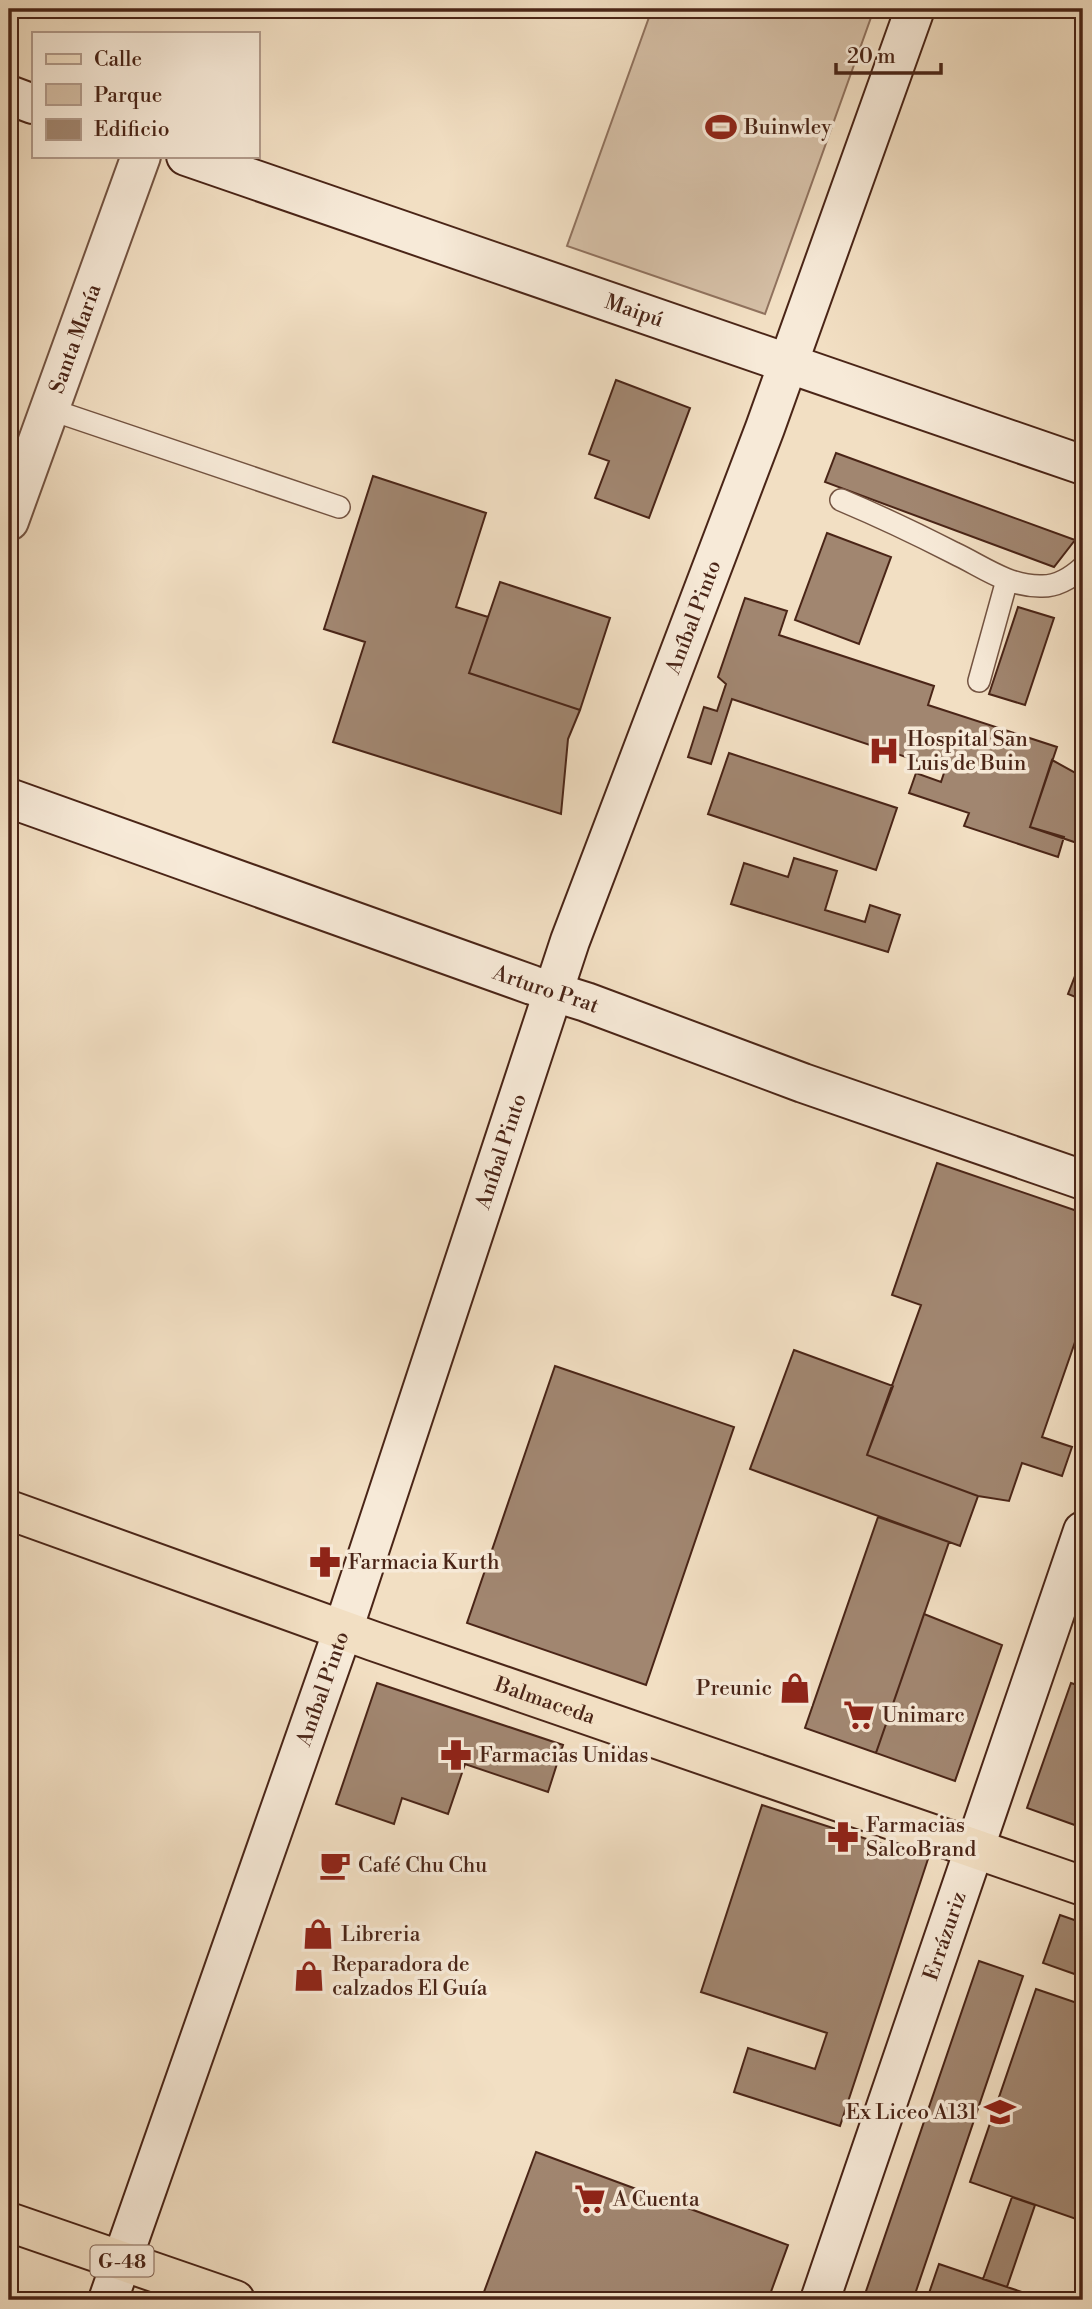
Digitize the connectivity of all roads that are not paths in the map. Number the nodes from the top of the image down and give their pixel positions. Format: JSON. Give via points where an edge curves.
{"nodes":[{"id":1,"x":915,"y":9,"type":"edge"},
{"id":2,"x":9,"y":95,"type":"edge"},
{"id":3,"x":32,"y":104,"type":"edge"},
{"id":4,"x":140,"y":158,"type":"edge"},
{"id":5,"x":192,"y":158,"type":"edge"},
{"id":6,"x":788,"y":362,"type":"junction"},
{"id":7,"x":49,"y":410,"type":"junction"},
{"id":8,"x":1083,"y":465,"type":"edge"},
{"id":9,"x":841,"y":500,"type":"dead end"},
{"id":10,"x":339,"y":507,"type":"dead end"},
{"id":11,"x":9,"y":521,"type":"edge"},
{"id":12,"x":1083,"y":567,"type":"edge"},
{"id":13,"x":1007,"y":580,"type":"junction"},
{"id":14,"x":979,"y":681,"type":"dead end"},
{"id":15,"x":9,"y":798,"type":"edge"},
{"id":16,"x":554,"y":991,"type":"junction"},
{"id":17,"x":1083,"y":1180,"type":"edge"},
{"id":18,"x":9,"y":1510,"type":"edge"},
{"id":19,"x":1083,"y":1531,"type":"edge"},
{"id":20,"x":342,"y":1630,"type":"junction"},
{"id":21,"x":974,"y":1849,"type":"junction"},
{"id":22,"x":1083,"y":1886,"type":"edge"},
{"id":23,"x":9,"y":2222,"type":"edge"},
{"id":24,"x":121,"y":2261,"type":"junction"},
{"id":25,"x":108,"y":2300,"type":"edge"},
{"id":26,"x":235,"y":2300,"type":"edge"},
{"id":27,"x":820,"y":2300,"type":"edge"}],
"edges":[{"from":1,"to":6,"type":"street","name":"Aníbal Pinto"},
{"from":2,"to":3,"type":"street"},
{"from":4,"to":7,"type":"street","name":"Santa María"},
{"from":5,"to":6,"type":"street","name":"Maipú"},
{"from":6,"to":8,"type":"street","name":"Maipú"},
{"from":6,"to":16,"type":"street","name":"Aníbal Pinto"},
{"from":7,"to":10,"type":"lane"},
{"from":7,"to":11,"type":"street","name":"Santa María"},
{"from":9,"to":13,"type":"lane"},
{"from":12,"to":13,"type":"lane","via":[[1054,585]]},
{"from":13,"to":14,"type":"lane"},
{"from":15,"to":16,"type":"street","name":"Arturo Prat"},
{"from":16,"to":17,"type":"street","name":"Arturo Prat"},
{"from":16,"to":20,"type":"street","name":"Aníbal Pinto"},
{"from":18,"to":20,"type":"main road","name":"Balmaceda"},
{"from":19,"to":21,"type":"street","name":"Errázuriz"},
{"from":20,"to":21,"type":"main road","name":"Balmaceda"},
{"from":20,"to":24,"type":"street","name":"Aníbal Pinto"},
{"from":21,"to":22,"type":"main road","name":"Balmaceda"},
{"from":21,"to":27,"type":"street","name":"Errázuriz"},
{"from":23,"to":24,"type":"main road","number":"G-48"},
{"from":24,"to":25,"type":"street","name":"Aníbal Pinto"},
{"from":24,"to":26,"type":"main road","number":"G-48"}]}
